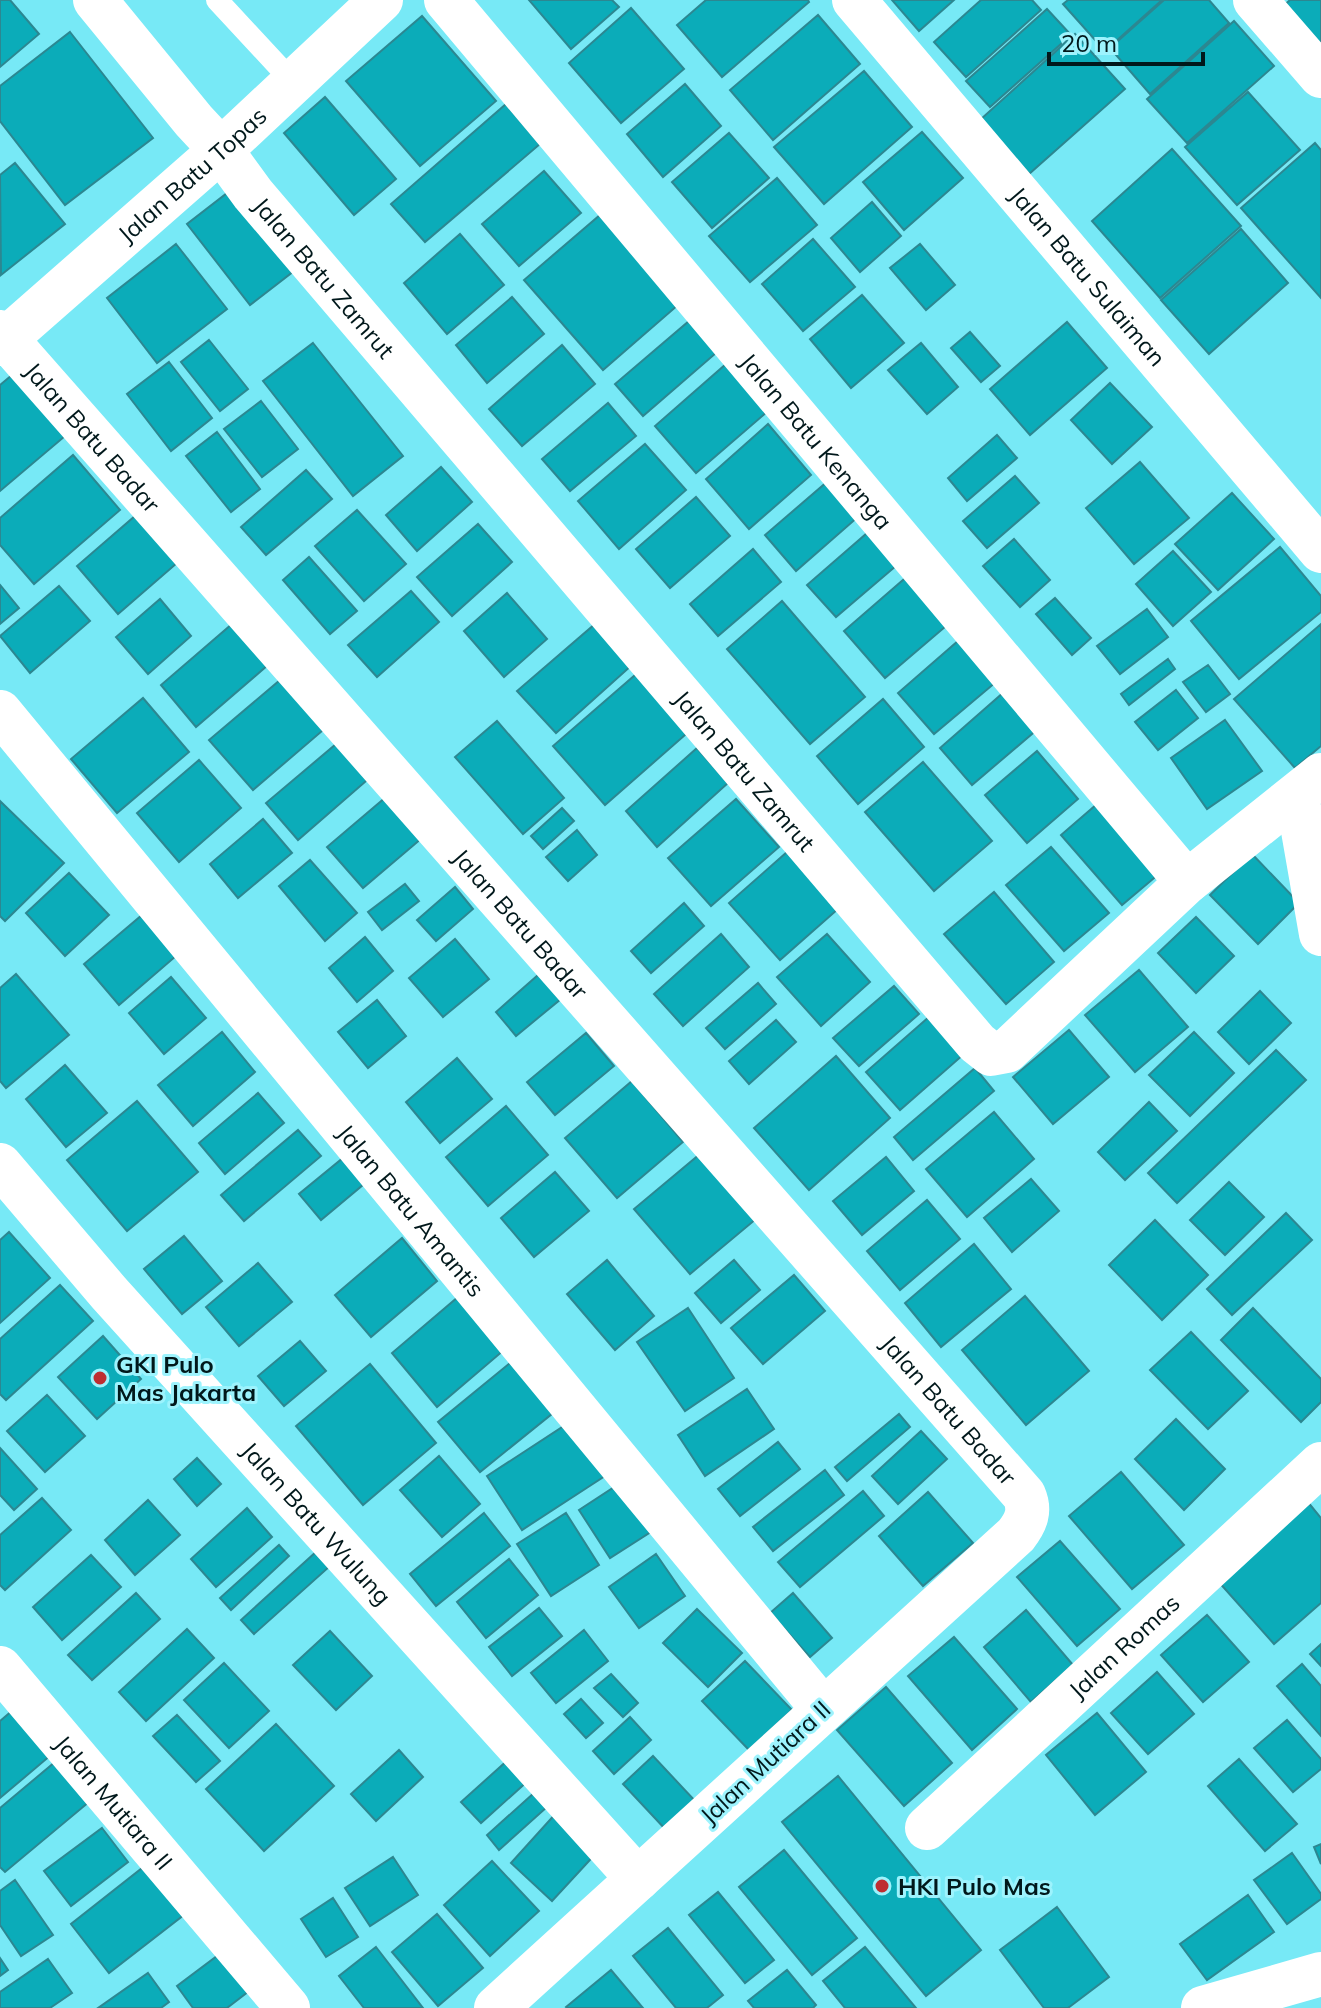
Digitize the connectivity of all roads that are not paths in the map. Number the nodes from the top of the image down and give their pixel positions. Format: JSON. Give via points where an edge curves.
{"nodes":[{"id":1,"x":95,"y":0,"type":"edge"},
{"id":2,"x":217,"y":0,"type":"edge"},
{"id":3,"x":381,"y":0,"type":"edge"},
{"id":4,"x":446,"y":0,"type":"edge"},
{"id":5,"x":854,"y":0,"type":"edge"},
{"id":6,"x":1255,"y":0,"type":"edge"},
{"id":7,"x":1321,"y":76,"type":"edge"},
{"id":8,"x":293,"y":82,"type":"junction"},
{"id":9,"x":221,"y":150,"type":"junction"},
{"id":10,"x":2,"y":338,"type":"edge"},
{"id":11,"x":1321,"y":551,"type":"edge"},
{"id":12,"x":0,"y":712,"type":"edge"},
{"id":13,"x":1309,"y":786,"type":"edge"},
{"id":14,"x":1187,"y":882,"type":"junction"},
{"id":15,"x":1321,"y":934,"type":"edge"},
{"id":16,"x":0,"y":1165,"type":"edge"},
{"id":17,"x":1321,"y":1464,"type":"edge"},
{"id":18,"x":1028,"y":1513,"type":"joint"},
{"id":19,"x":0,"y":1668,"type":"edge"},
{"id":20,"x":823,"y":1709,"type":"junction"},
{"id":21,"x":927,"y":1828,"type":"dead end"},
{"id":22,"x":638,"y":1879,"type":"junction"},
{"id":23,"x":1321,"y":1974,"type":"edge"},
{"id":24,"x":288,"y":2008,"type":"edge"},
{"id":25,"x":496,"y":2008,"type":"edge"},
{"id":26,"x":1203,"y":2008,"type":"edge"}],
"edges":[{"from":1,"to":9,"type":"street"},
{"from":2,"to":8,"type":"lane"},
{"from":3,"to":8,"type":"street","name":"Jalan Batu Topas"},
{"from":4,"to":14,"type":"street","name":"Jalan Batu Kenanga"},
{"from":5,"to":11,"type":"street","name":"Jalan Batu Sulaiman"},
{"from":6,"to":7,"type":"street"},
{"from":8,"to":9,"type":"street","name":"Jalan Batu Topas"},
{"from":9,"to":10,"type":"street","name":"Jalan Batu Topas"},
{"from":9,"to":14,"type":"street","name":"Jalan Batu Zamrut","via":[[991,1054],[1007,1051]]},
{"from":10,"to":18,"type":"street","name":"Jalan Batu Badar","via":[[1024,1495]]},
{"from":12,"to":20,"type":"street","name":"Jalan Batu Amantis"},
{"from":13,"to":14,"type":"street","name":"Jalan Batu Zamrut"},
{"from":13,"to":15,"type":"street"},
{"from":16,"to":22,"type":"street","name":"Jalan Batu Wulung","via":[[109,1293]]},
{"from":17,"to":21,"type":"street","name":"Jalan Romas"},
{"from":18,"to":20,"type":"street","name":"Jalan Mutiara II","via":[[1016,1535]]},
{"from":19,"to":24,"type":"street","name":"Jalan Mutiara II"},
{"from":20,"to":22,"type":"street","name":"Jalan Mutiara II"},
{"from":22,"to":25,"type":"street","name":"Jalan Mutiara II"},
{"from":23,"to":26,"type":"street"}]}
